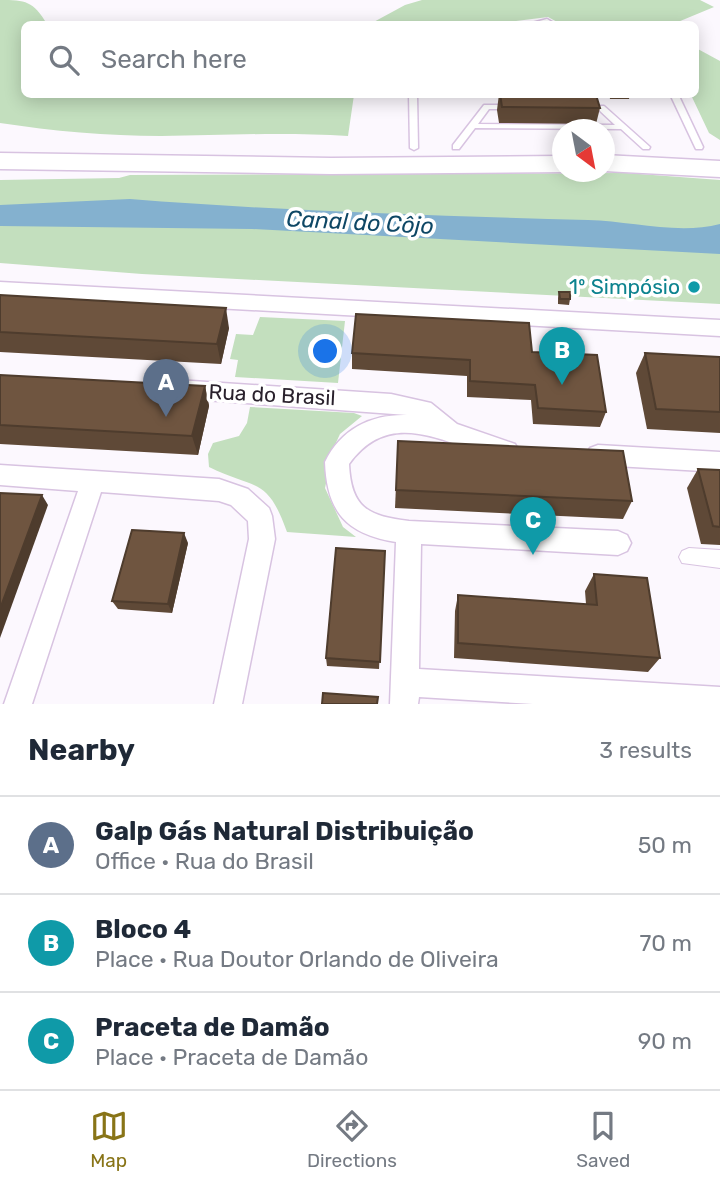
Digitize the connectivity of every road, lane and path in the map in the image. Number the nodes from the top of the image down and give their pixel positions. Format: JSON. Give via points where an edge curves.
{"nodes":[{"id":1,"x":413,"y":98,"type":"edge"},
{"id":2,"x":677,"y":98,"type":"edge"},
{"id":3,"x":525,"y":108,"type":"edge"},
{"id":4,"x":576,"y":108,"type":"edge"},
{"id":5,"x":472,"y":126,"type":"junction"},
{"id":6,"x":623,"y":127,"type":"junction"},
{"id":7,"x":0,"y":143,"type":"edge"},
{"id":8,"x":456,"y":147,"type":"junction"},
{"id":9,"x":552,"y":147,"type":"edge"},
{"id":10,"x":615,"y":147,"type":"edge"},
{"id":11,"x":646,"y":147,"type":"junction"},
{"id":12,"x":414,"y":148,"type":"junction"},
{"id":13,"x":709,"y":149,"type":"edge"},
{"id":14,"x":6,"y":163,"type":"edge"},
{"id":15,"x":552,"y":163,"type":"edge"},
{"id":16,"x":615,"y":164,"type":"edge"},
{"id":17,"x":720,"y":169,"type":"edge"},
{"id":18,"x":0,"y":289,"type":"edge"},
{"id":19,"x":720,"y":328,"type":"edge"},
{"id":20,"x":150,"y":388,"type":"edge"},
{"id":21,"x":452,"y":432,"type":"junction"},
{"id":22,"x":531,"y":452,"type":"edge"},
{"id":23,"x":581,"y":455,"type":"edge"},
{"id":24,"x":720,"y":462,"type":"edge"},
{"id":25,"x":0,"y":475,"type":"edge"},
{"id":26,"x":93,"y":481,"type":"junction"},
{"id":27,"x":409,"y":532,"type":"junction"},
{"id":28,"x":618,"y":543,"type":"dead end"},
{"id":29,"x":689,"y":556,"type":"dead end"},
{"id":30,"x":720,"y":559,"type":"edge"},
{"id":31,"x":404,"y":693,"type":"edge"},
{"id":32,"x":678,"y":701,"type":"edge"},
{"id":33,"x":720,"y":701,"type":"edge"},
{"id":34,"x":18,"y":704,"type":"edge"},
{"id":35,"x":228,"y":704,"type":"edge"}],
"edges":[{"from":1,"to":12,"type":"lane"},
{"from":2,"to":13,"type":"lane"},
{"from":3,"to":5,"type":"lane","via":[[487,107]]},
{"from":4,"to":6,"type":"lane","via":[[601,108]]},
{"from":5,"to":6,"type":"lane"},
{"from":5,"to":8,"type":"lane"},
{"from":6,"to":11,"type":"lane"},
{"from":7,"to":12,"type":"main road"},
{"from":8,"to":9,"type":"main road"},
{"from":8,"to":12,"type":"main road"},
{"from":10,"to":11,"type":"main road"},
{"from":11,"to":13,"type":"main road"},
{"from":14,"to":15,"type":"main road"},
{"from":16,"to":17,"type":"main road"},
{"from":18,"to":19,"type":"street"},
{"from":20,"to":21,"type":"street","name":"Rua do Brasil","via":[[391,403],[423,409]]},
{"from":21,"to":22,"type":"street","via":[[484,446]]},
{"from":21,"to":27,"type":"street","via":[[395,424],[356,439],[337,462],[340,492],[361,522]]},
{"from":23,"to":24,"type":"street"},
{"from":25,"to":26,"type":"street"},
{"from":26,"to":34,"type":"street"},
{"from":26,"to":35,"type":"street","via":[[219,490],[239,497],[260,516],[262,539]]},
{"from":27,"to":28,"type":"street"},
{"from":27,"to":31,"type":"street"},
{"from":29,"to":30,"type":"street"},
{"from":31,"to":32,"type":"street"},
{"from":32,"to":33,"type":"street"}]}
